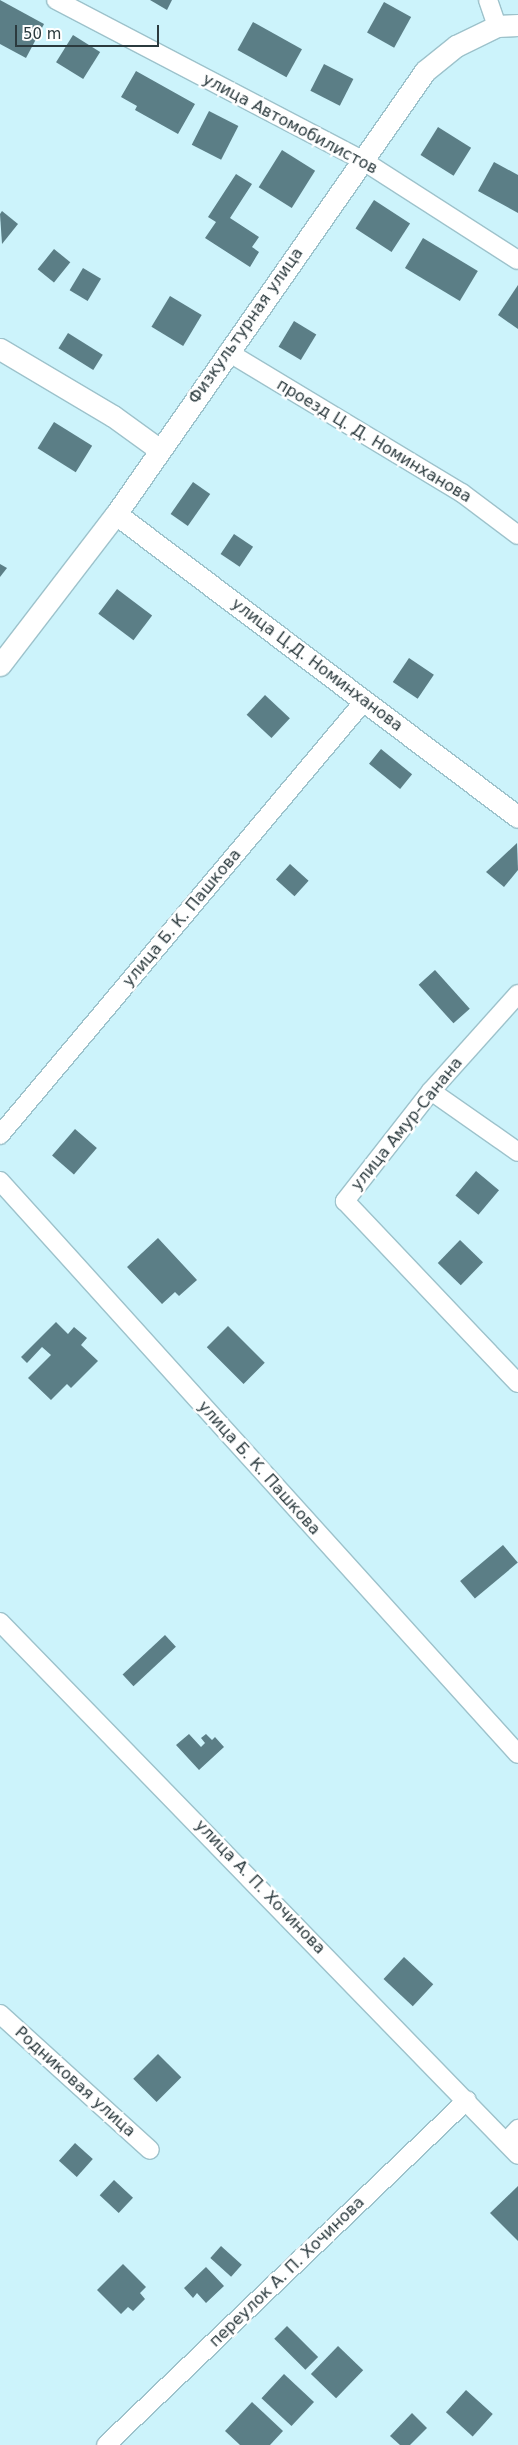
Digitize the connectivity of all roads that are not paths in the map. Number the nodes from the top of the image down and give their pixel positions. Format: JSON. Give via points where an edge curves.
{"nodes":[{"id":1,"x":56,"y":0,"type":"edge"},
{"id":2,"x":488,"y":0,"type":"edge"},
{"id":3,"x":508,"y":25,"type":"edge"},
{"id":4,"x":362,"y":160,"type":"junction"},
{"id":5,"x":518,"y":260,"type":"edge"},
{"id":6,"x":0,"y":349,"type":"edge"},
{"id":7,"x":228,"y":352,"type":"junction"},
{"id":8,"x":160,"y":450,"type":"junction"},
{"id":9,"x":116,"y":514,"type":"junction"},
{"id":10,"x":518,"y":535,"type":"edge"},
{"id":11,"x":0,"y":664,"type":"edge"},
{"id":12,"x":365,"y":700,"type":"junction"},
{"id":13,"x":518,"y":817,"type":"edge"},
{"id":14,"x":518,"y":994,"type":"edge"},
{"id":15,"x":431,"y":1092,"type":"junction"},
{"id":16,"x":0,"y":1136,"type":"edge"},
{"id":17,"x":518,"y":1152,"type":"edge"},
{"id":18,"x":0,"y":1181,"type":"edge"},
{"id":19,"x":518,"y":1382,"type":"edge"},
{"id":20,"x":0,"y":1622,"type":"edge"},
{"id":21,"x":518,"y":1754,"type":"edge"},
{"id":22,"x":0,"y":2014,"type":"edge"},
{"id":23,"x":467,"y":2100,"type":"junction"},
{"id":24,"x":518,"y":2129,"type":"edge"},
{"id":25,"x":512,"y":2148,"type":"edge"},
{"id":26,"x":150,"y":2150,"type":"dead end"},
{"id":27,"x":106,"y":2445,"type":"edge"}],
"edges":[{"from":1,"to":4,"type":"street","name":"улица Автомобилистов"},
{"from":2,"to":3,"type":"street"},
{"from":3,"to":4,"type":"street","name":"Физкультурная улица","via":[[456,46],[425,71]]},
{"from":4,"to":5,"type":"street","name":"улица Автомобилистов"},
{"from":4,"to":7,"type":"street","name":"Физкультурная улица"},
{"from":6,"to":8,"type":"street","via":[[113,416]]},
{"from":7,"to":8,"type":"street","name":"Физкультурная улица"},
{"from":7,"to":10,"type":"street","name":"проезд Ц. Д. Номинханова","via":[[462,493]]},
{"from":8,"to":9,"type":"street","name":"Физкультурная улица"},
{"from":9,"to":11,"type":"street","name":"Физкультурная улица"},
{"from":9,"to":12,"type":"street","name":"улица Ц.Д. Номинханова"},
{"from":12,"to":13,"type":"street","name":"улица Ц.Д. Номинханова"},
{"from":12,"to":16,"type":"street","name":"улица Б. К. Пашкова"},
{"from":14,"to":15,"type":"street","name":"улица Амур-Санана"},
{"from":15,"to":17,"type":"street"},
{"from":15,"to":19,"type":"street","name":"улица Амур-Санана","via":[[344,1201]]},
{"from":18,"to":21,"type":"street","name":"улица Б. К. Пашкова"},
{"from":20,"to":23,"type":"street","name":"улица А. П. Хочинова"},
{"from":22,"to":26,"type":"street","name":"Родниковая улица"},
{"from":23,"to":25,"type":"street","name":"улица А. П. Хочинова"},
{"from":23,"to":27,"type":"street","name":"переулок А. П. Хочинова"},
{"from":24,"to":25,"type":"street"}]}
